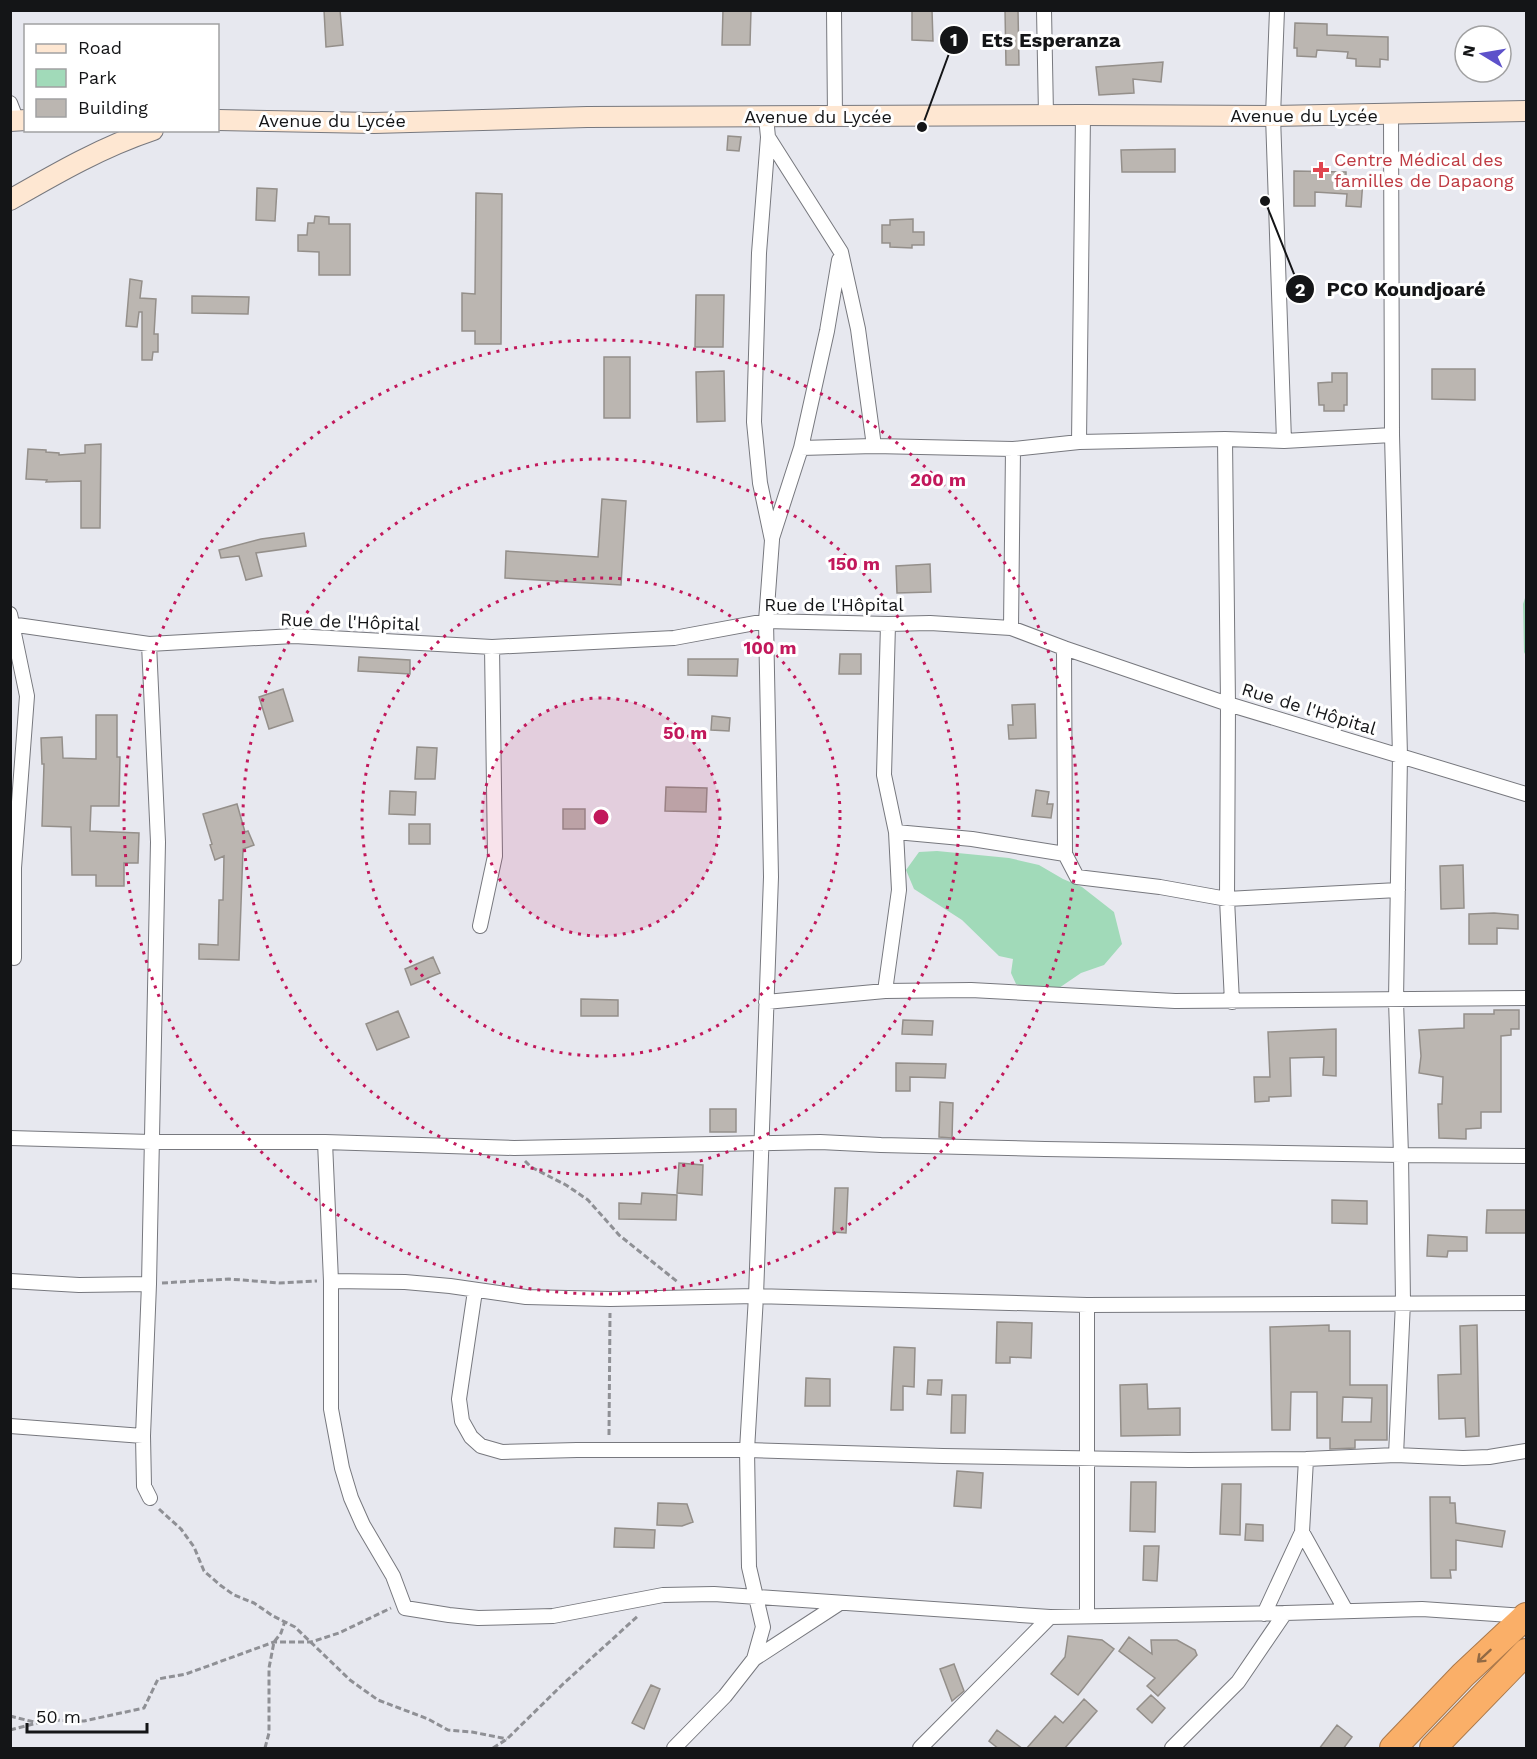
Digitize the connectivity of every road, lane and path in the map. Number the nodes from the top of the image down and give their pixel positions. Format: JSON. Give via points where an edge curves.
{"nodes":[{"id":1,"x":834,"y":10,"type":"edge"},
{"id":2,"x":1044,"y":10,"type":"edge"},
{"id":3,"x":1277,"y":10,"type":"edge"},
{"id":4,"x":1527,"y":111,"type":"edge"},
{"id":5,"x":1046,"y":115,"type":"junction"},
{"id":6,"x":1083,"y":115,"type":"junction"},
{"id":7,"x":1391,"y":115,"type":"junction"},
{"id":8,"x":1273,"y":116,"type":"junction"},
{"id":9,"x":834,"y":117,"type":"junction"},
{"id":10,"x":219,"y":120,"type":"edge"},
{"id":11,"x":767,"y":127,"type":"junction"},
{"id":12,"x":148,"y":132,"type":"edge"},
{"id":13,"x":10,"y":200,"type":"edge"},
{"id":14,"x":841,"y":252,"type":"junction"},
{"id":15,"x":1392,"y":435,"type":"junction"},
{"id":16,"x":1225,"y":439,"type":"junction"},
{"id":17,"x":1284,"y":441,"type":"junction"},
{"id":18,"x":1079,"y":442,"type":"junction"},
{"id":19,"x":874,"y":446,"type":"junction"},
{"id":20,"x":801,"y":448,"type":"junction"},
{"id":21,"x":1013,"y":449,"type":"junction"},
{"id":22,"x":772,"y":540,"type":"junction"},
{"id":23,"x":11,"y":621,"type":"edge"},
{"id":24,"x":766,"y":621,"type":"junction"},
{"id":25,"x":888,"y":624,"type":"junction"},
{"id":26,"x":1011,"y":628,"type":"junction"},
{"id":27,"x":149,"y":644,"type":"junction"},
{"id":28,"x":492,"y":646,"type":"junction"},
{"id":29,"x":1064,"y":648,"type":"junction"},
{"id":30,"x":1228,"y":704,"type":"junction"},
{"id":31,"x":1400,"y":756,"type":"junction"},
{"id":32,"x":1527,"y":794,"type":"edge"},
{"id":33,"x":896,"y":832,"type":"junction"},
{"id":34,"x":1065,"y":854,"type":"junction"},
{"id":35,"x":1398,"y":890,"type":"junction"},
{"id":36,"x":1227,"y":899,"type":"junction"},
{"id":37,"x":480,"y":926,"type":"dead end"},
{"id":38,"x":14,"y":958,"type":"dead end"},
{"id":39,"x":885,"y":991,"type":"junction"},
{"id":40,"x":1527,"y":998,"type":"edge"},
{"id":41,"x":1396,"y":1000,"type":"junction"},
{"id":42,"x":766,"y":1002,"type":"junction"},
{"id":43,"x":1232,"y":1002,"type":"junction"},
{"id":44,"x":10,"y":1138,"type":"edge"},
{"id":45,"x":151,"y":1142,"type":"junction"},
{"id":46,"x":326,"y":1142,"type":"junction"},
{"id":47,"x":761,"y":1142,"type":"junction"},
{"id":48,"x":514,"y":1148,"type":"junction"},
{"id":49,"x":1401,"y":1155,"type":"junction"},
{"id":50,"x":1527,"y":1155,"type":"edge"},
{"id":51,"x":10,"y":1281,"type":"edge"},
{"id":52,"x":331,"y":1281,"type":"junction"},
{"id":53,"x":149,"y":1284,"type":"junction"},
{"id":54,"x":475,"y":1290,"type":"junction"},
{"id":55,"x":756,"y":1296,"type":"junction"},
{"id":56,"x":696,"y":1297,"type":"junction"},
{"id":57,"x":610,"y":1299,"type":"junction"},
{"id":58,"x":1403,"y":1302,"type":"junction"},
{"id":59,"x":1527,"y":1303,"type":"edge"},
{"id":60,"x":1088,"y":1305,"type":"junction"},
{"id":61,"x":10,"y":1426,"type":"edge"},
{"id":62,"x":143,"y":1436,"type":"junction"},
{"id":63,"x":609,"y":1450,"type":"junction"},
{"id":64,"x":747,"y":1450,"type":"junction"},
{"id":65,"x":1527,"y":1451,"type":"edge"},
{"id":66,"x":1396,"y":1455,"type":"junction"},
{"id":67,"x":1088,"y":1458,"type":"junction"},
{"id":68,"x":1306,"y":1459,"type":"junction"},
{"id":69,"x":150,"y":1498,"type":"joint"},
{"id":70,"x":1302,"y":1532,"type":"junction"},
{"id":71,"x":755,"y":1595,"type":"junction"},
{"id":72,"x":840,"y":1603,"type":"junction"},
{"id":73,"x":405,"y":1608,"type":"junction"},
{"id":74,"x":1346,"y":1611,"type":"junction"},
{"id":75,"x":1285,"y":1613,"type":"junction"},
{"id":76,"x":640,"y":1614,"type":"dead end"},
{"id":77,"x":1263,"y":1614,"type":"junction"},
{"id":78,"x":1088,"y":1615,"type":"junction"},
{"id":79,"x":1526,"y":1616,"type":"edge"},
{"id":80,"x":1050,"y":1617,"type":"junction"},
{"id":81,"x":285,"y":1622,"type":"junction"},
{"id":82,"x":274,"y":1642,"type":"junction"},
{"id":83,"x":311,"y":1642,"type":"junction"},
{"id":84,"x":1527,"y":1652,"type":"edge"},
{"id":85,"x":754,"y":1659,"type":"junction"},
{"id":86,"x":10,"y":1716,"type":"edge"},
{"id":87,"x":39,"y":1723,"type":"junction"},
{"id":88,"x":10,"y":1730,"type":"edge"},
{"id":89,"x":507,"y":1739,"type":"junction"},
{"id":90,"x":265,"y":1749,"type":"edge"},
{"id":91,"x":493,"y":1749,"type":"edge"},
{"id":92,"x":674,"y":1749,"type":"edge"},
{"id":93,"x":920,"y":1749,"type":"edge"},
{"id":94,"x":1172,"y":1749,"type":"edge"},
{"id":95,"x":1393,"y":1749,"type":"edge"},
{"id":96,"x":1433,"y":1749,"type":"edge"}],
"edges":[{"from":1,"to":9,"type":"street"},
{"from":2,"to":5,"type":"street"},
{"from":3,"to":8,"type":"street"},
{"from":4,"to":7,"type":"main road","name":"Avenue du Lycée"},
{"from":5,"to":6,"type":"main road","name":"Avenue du Lycée"},
{"from":5,"to":9,"type":"main road","name":"Avenue du Lycée"},
{"from":6,"to":8,"type":"main road","name":"Avenue du Lycée"},
{"from":6,"to":18,"type":"street"},
{"from":7,"to":8,"type":"main road","name":"Avenue du Lycée"},
{"from":7,"to":15,"type":"street"},
{"from":8,"to":17,"type":"street"},
{"from":9,"to":11,"type":"main road","name":"Avenue du Lycée"},
{"from":10,"to":11,"type":"main road","name":"Avenue du Lycée","via":[[374,123],[587,117]]},
{"from":11,"to":14,"type":"street"},
{"from":11,"to":22,"type":"street","via":[[754,422],[760,483]]},
{"from":12,"to":13,"type":"main road","via":[[107,147]]},
{"from":14,"to":19,"type":"street","via":[[858,329]]},
{"from":14,"to":20,"type":"street"},
{"from":15,"to":17,"type":"street"},
{"from":15,"to":31,"type":"street"},
{"from":16,"to":17,"type":"street"},
{"from":16,"to":18,"type":"street"},
{"from":16,"to":30,"type":"street"},
{"from":18,"to":21,"type":"street"},
{"from":19,"to":20,"type":"street"},
{"from":19,"to":21,"type":"street"},
{"from":20,"to":22,"type":"street"},
{"from":21,"to":26,"type":"street"},
{"from":22,"to":24,"type":"street"},
{"from":23,"to":27,"type":"street","name":"Rue de l'Hôpital"},
{"from":23,"to":38,"type":"street","via":[[27,696],[14,868]]},
{"from":24,"to":25,"type":"street","name":"Rue de l'Hôpital"},
{"from":24,"to":28,"type":"street","name":"Rue de l'Hôpital","via":[[674,638]]},
{"from":24,"to":42,"type":"street","via":[[771,877]]},
{"from":25,"to":26,"type":"street","name":"Rue de l'Hôpital"},
{"from":25,"to":33,"type":"street","via":[[884,775]]},
{"from":26,"to":29,"type":"street","name":"Rue de l'Hôpital"},
{"from":27,"to":28,"type":"street","name":"Rue de l'Hôpital","via":[[294,636]]},
{"from":27,"to":45,"type":"street","via":[[158,842]]},
{"from":28,"to":37,"type":"street","via":[[495,856]]},
{"from":29,"to":30,"type":"street","name":"Rue de l'Hôpital"},
{"from":29,"to":34,"type":"street"},
{"from":30,"to":31,"type":"street","name":"Rue de l'Hôpital"},
{"from":30,"to":36,"type":"street"},
{"from":31,"to":32,"type":"street","name":"Rue de l'Hôpital"},
{"from":31,"to":35,"type":"street"},
{"from":33,"to":34,"type":"street"},
{"from":33,"to":39,"type":"street","via":[[899,890]]},
{"from":34,"to":36,"type":"street","via":[[1077,877]]},
{"from":35,"to":36,"type":"street"},
{"from":35,"to":41,"type":"street"},
{"from":36,"to":43,"type":"street"},
{"from":39,"to":42,"type":"street"},
{"from":39,"to":43,"type":"street","via":[[971,990]]},
{"from":40,"to":41,"type":"street"},
{"from":41,"to":43,"type":"street"},
{"from":41,"to":49,"type":"street"},
{"from":42,"to":47,"type":"street"},
{"from":44,"to":45,"type":"street"},
{"from":45,"to":46,"type":"street"},
{"from":45,"to":53,"type":"street"},
{"from":46,"to":48,"type":"street"},
{"from":46,"to":52,"type":"street"},
{"from":47,"to":48,"type":"street"},
{"from":47,"to":49,"type":"street"},
{"from":47,"to":55,"type":"street"},
{"from":48,"to":56,"type":"path","via":[[531,1167],[588,1200],[619,1235]]},
{"from":49,"to":50,"type":"street"},
{"from":49,"to":58,"type":"street"},
{"from":51,"to":53,"type":"street"},
{"from":52,"to":53,"type":"path","via":[[279,1283],[229,1279]]},
{"from":52,"to":54,"type":"street","via":[[405,1282]]},
{"from":52,"to":73,"type":"street","via":[[331,1409],[342,1468],[363,1525],[383,1557]]},
{"from":53,"to":62,"type":"street"},
{"from":54,"to":57,"type":"street","via":[[526,1297]]},
{"from":54,"to":63,"type":"street","via":[[459,1399],[462,1421],[471,1437],[481,1446],[502,1452]]},
{"from":55,"to":56,"type":"street"},
{"from":55,"to":60,"type":"street"},
{"from":55,"to":64,"type":"street"},
{"from":56,"to":57,"type":"street"},
{"from":57,"to":63,"type":"path"},
{"from":58,"to":59,"type":"street"},
{"from":58,"to":60,"type":"street"},
{"from":58,"to":66,"type":"street"},
{"from":60,"to":67,"type":"street"},
{"from":61,"to":62,"type":"street"},
{"from":62,"to":69,"type":"street","via":[[144,1485]]},
{"from":63,"to":64,"type":"street"},
{"from":64,"to":67,"type":"street"},
{"from":64,"to":71,"type":"street","via":[[749,1567]]},
{"from":65,"to":66,"type":"street","via":[[1463,1458]]},
{"from":66,"to":68,"type":"street"},
{"from":67,"to":68,"type":"street"},
{"from":67,"to":78,"type":"street"},
{"from":68,"to":70,"type":"street"},
{"from":69,"to":81,"type":"path","via":[[181,1529],[204,1570],[220,1585]]},
{"from":70,"to":74,"type":"street"},
{"from":70,"to":77,"type":"street"},
{"from":71,"to":72,"type":"street"},
{"from":71,"to":73,"type":"street","via":[[663,1595],[553,1616],[478,1618]]},
{"from":71,"to":85,"type":"street","via":[[763,1626]]},
{"from":72,"to":80,"type":"street"},
{"from":72,"to":85,"type":"street"},
{"from":73,"to":83,"type":"path","via":[[388,1608],[339,1633]]},
{"from":74,"to":75,"type":"street"},
{"from":74,"to":79,"type":"street","via":[[1422,1609]]},
{"from":75,"to":77,"type":"street"},
{"from":75,"to":94,"type":"street","via":[[1238,1682]]},
{"from":76,"to":89,"type":"path"},
{"from":77,"to":78,"type":"street"},
{"from":78,"to":80,"type":"street"},
{"from":79,"to":95,"type":"highway","one_way":true},
{"from":80,"to":93,"type":"street"},
{"from":81,"to":82,"type":"path"},
{"from":81,"to":83,"type":"path"},
{"from":82,"to":83,"type":"path"},
{"from":82,"to":87,"type":"path","via":[[186,1674],[158,1679],[144,1708],[84,1721]]},
{"from":82,"to":90,"type":"path"},
{"from":83,"to":89,"type":"path","via":[[350,1680],[378,1700],[448,1730]]},
{"from":84,"to":96,"type":"highway"},
{"from":85,"to":92,"type":"street"},
{"from":86,"to":87,"type":"path"},
{"from":87,"to":88,"type":"path"},
{"from":89,"to":91,"type":"path"}]}
